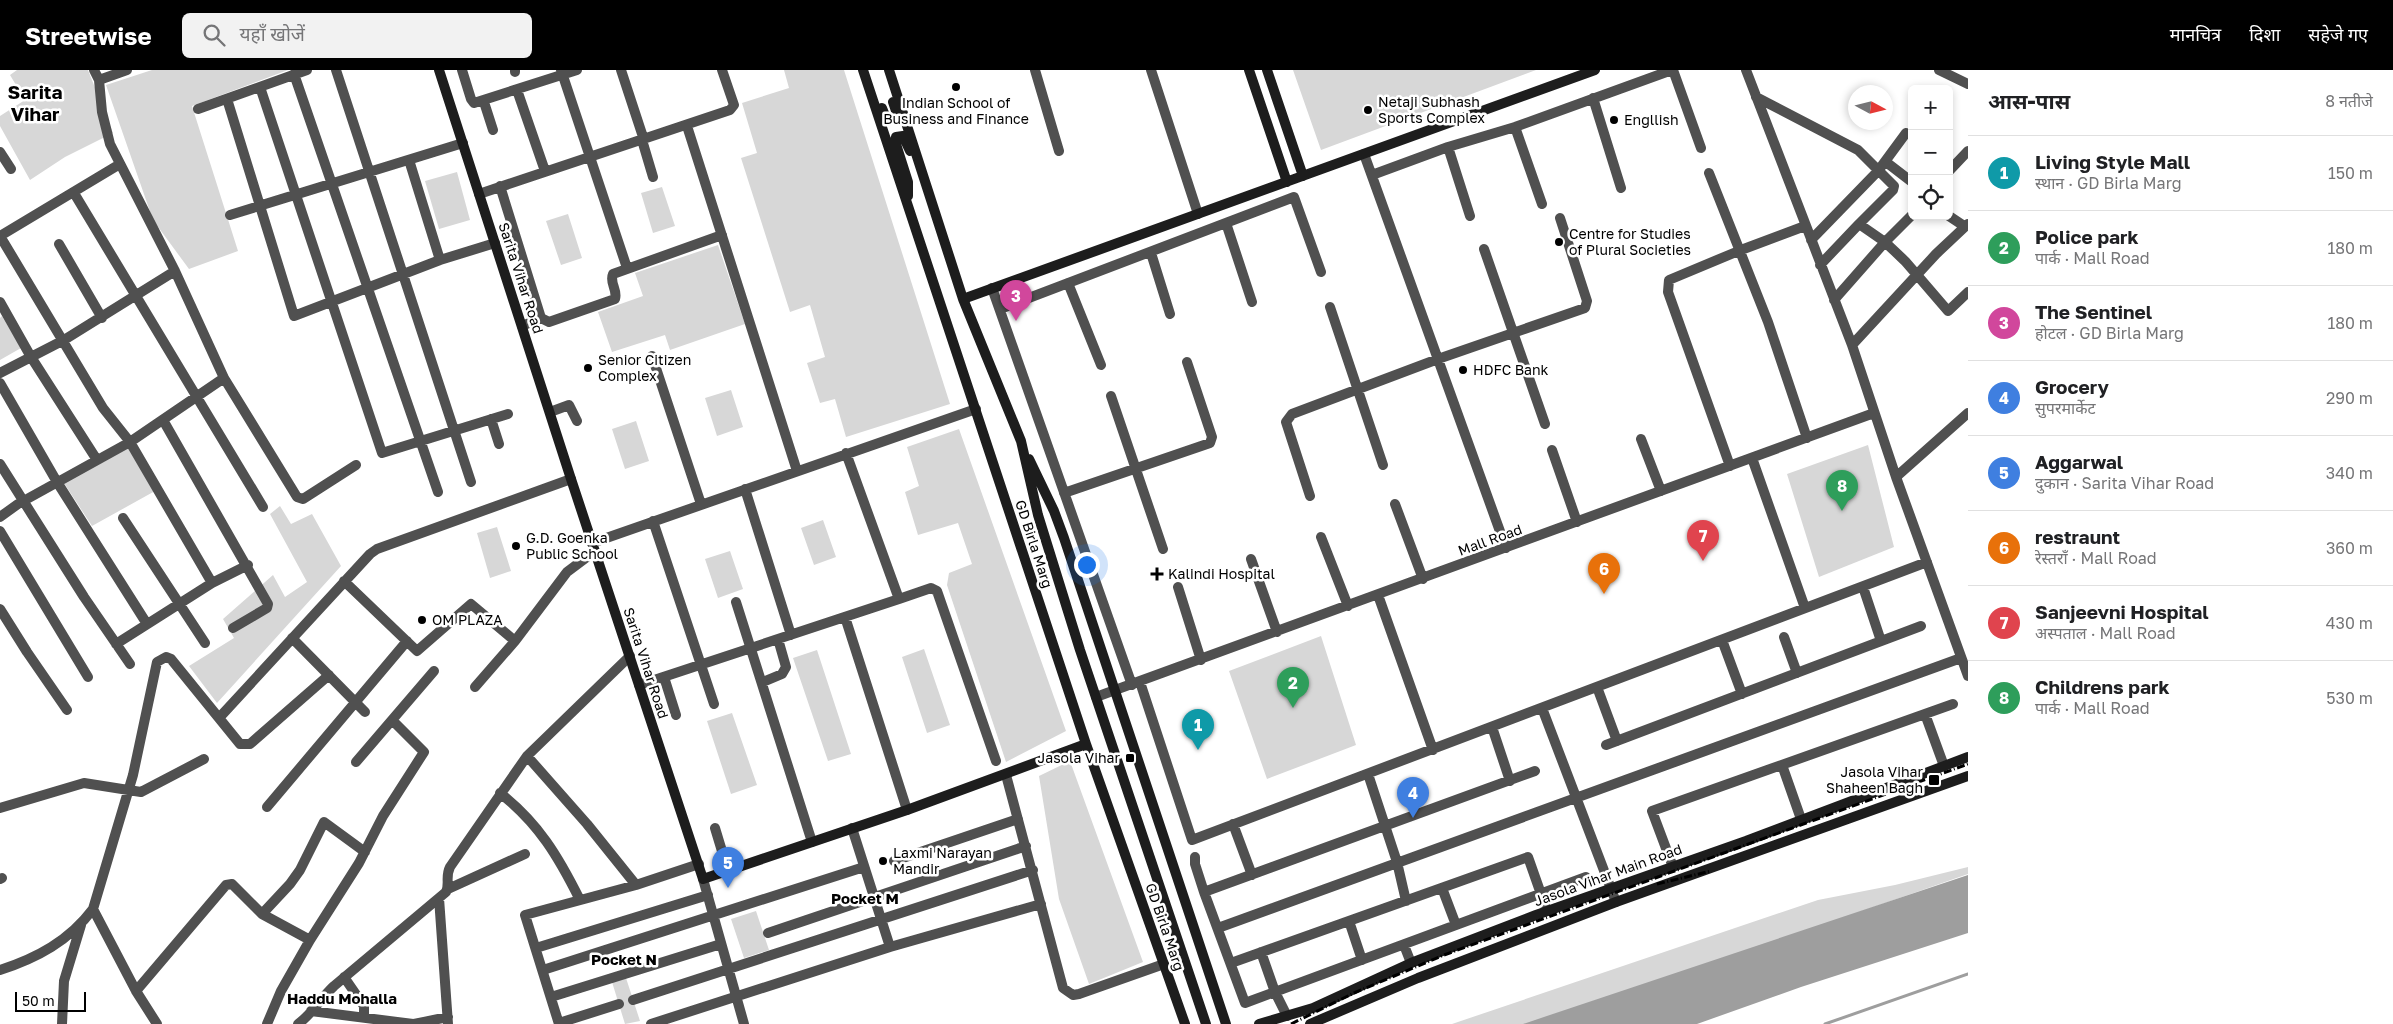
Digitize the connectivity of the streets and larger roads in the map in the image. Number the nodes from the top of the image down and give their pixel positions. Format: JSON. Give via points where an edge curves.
{"nodes":[{"id":1,"x":127,"y":70,"type":"edge"},
{"id":2,"x":307,"y":70,"type":"edge"},
{"id":3,"x":336,"y":70,"type":"edge"},
{"id":4,"x":439,"y":70,"type":"edge"},
{"id":5,"x":462,"y":70,"type":"edge"},
{"id":6,"x":577,"y":70,"type":"edge"},
{"id":7,"x":621,"y":70,"type":"edge"},
{"id":8,"x":722,"y":70,"type":"edge"},
{"id":9,"x":887,"y":70,"type":"edge"},
{"id":10,"x":1035,"y":70,"type":"edge"},
{"id":11,"x":1150,"y":70,"type":"edge"},
{"id":12,"x":1249,"y":70,"type":"edge"},
{"id":13,"x":1266,"y":70,"type":"edge"},
{"id":14,"x":1595,"y":70,"type":"edge"},
{"id":15,"x":1672,"y":70,"type":"edge"},
{"id":16,"x":1746,"y":70,"type":"edge"},
{"id":17,"x":1940,"y":70,"type":"edge"},
{"id":18,"x":864,"y":71,"type":"edge"},
{"id":19,"x":562,"y":72,"type":"edge"},
{"id":20,"x":294,"y":74,"type":"junction"},
{"id":21,"x":97,"y":75,"type":"edge"},
{"id":22,"x":1968,"y":84,"type":"edge"},
{"id":23,"x":260,"y":87,"type":"junction"},
{"id":24,"x":517,"y":90,"type":"junction"},
{"id":25,"x":1756,"y":97,"type":"junction"},
{"id":26,"x":1593,"y":98,"type":"junction"},
{"id":27,"x":227,"y":99,"type":"junction"},
{"id":28,"x":484,"y":102,"type":"junction"},
{"id":29,"x":198,"y":109,"type":"dead end"},
{"id":30,"x":687,"y":126,"type":"junction"},
{"id":31,"x":1515,"y":127,"type":"junction"},
{"id":32,"x":494,"y":130,"type":"dead end"},
{"id":33,"x":1906,"y":133,"type":"dead end"},
{"id":34,"x":643,"y":140,"type":"junction"},
{"id":35,"x":463,"y":143,"type":"junction"},
{"id":36,"x":1448,"y":147,"type":"junction"},
{"id":37,"x":1702,"y":148,"type":"dead end"},
{"id":38,"x":1059,"y":151,"type":"dead end"},
{"id":39,"x":1968,"y":151,"type":"edge"},
{"id":40,"x":0,"y":152,"type":"edge"},
{"id":41,"x":1364,"y":154,"type":"junction"},
{"id":42,"x":590,"y":156,"type":"junction"},
{"id":43,"x":409,"y":160,"type":"junction"},
{"id":44,"x":1886,"y":162,"type":"junction"},
{"id":45,"x":120,"y":164,"type":"junction"},
{"id":46,"x":1953,"y":167,"type":"edge"},
{"id":47,"x":11,"y":169,"type":"dead end"},
{"id":48,"x":545,"y":171,"type":"junction"},
{"id":49,"x":370,"y":172,"type":"junction"},
{"id":50,"x":1878,"y":172,"type":"junction"},
{"id":51,"x":1709,"y":173,"type":"dead end"},
{"id":52,"x":1372,"y":175,"type":"junction"},
{"id":53,"x":1303,"y":176,"type":"junction"},
{"id":54,"x":654,"y":177,"type":"dead end"},
{"id":55,"x":1908,"y":179,"type":"edge"},
{"id":56,"x":926,"y":182,"type":"junction"},
{"id":57,"x":1287,"y":182,"type":"junction"},
{"id":58,"x":332,"y":183,"type":"junction"},
{"id":59,"x":500,"y":186,"type":"junction"},
{"id":60,"x":1621,"y":188,"type":"dead end"},
{"id":61,"x":74,"y":193,"type":"junction"},
{"id":62,"x":296,"y":194,"type":"junction"},
{"id":63,"x":479,"y":194,"type":"junction"},
{"id":64,"x":260,"y":204,"type":"junction"},
{"id":65,"x":908,"y":204,"type":"junction"},
{"id":66,"x":1542,"y":204,"type":"dead end"},
{"id":67,"x":1198,"y":214,"type":"junction"},
{"id":68,"x":230,"y":215,"type":"dead end"},
{"id":69,"x":1470,"y":216,"type":"dead end"},
{"id":70,"x":1560,"y":218,"type":"dead end"},
{"id":71,"x":1953,"y":218,"type":"edge"},
{"id":72,"x":1908,"y":219,"type":"edge"},
{"id":73,"x":1226,"y":223,"type":"junction"},
{"id":74,"x":1859,"y":224,"type":"junction"},
{"id":75,"x":1966,"y":225,"type":"edge"},
{"id":76,"x":1805,"y":226,"type":"junction"},
{"id":77,"x":722,"y":235,"type":"junction"},
{"id":78,"x":0,"y":236,"type":"edge"},
{"id":79,"x":1811,"y":240,"type":"junction"},
{"id":80,"x":1886,"y":242,"type":"junction"},
{"id":81,"x":495,"y":243,"type":"junction"},
{"id":82,"x":59,"y":244,"type":"dead end"},
{"id":83,"x":1484,"y":249,"type":"dead end"},
{"id":84,"x":1741,"y":250,"type":"junction"},
{"id":85,"x":1151,"y":253,"type":"junction"},
{"id":86,"x":440,"y":260,"type":"junction"},
{"id":87,"x":1820,"y":265,"type":"junction"},
{"id":88,"x":627,"y":268,"type":"junction"},
{"id":89,"x":175,"y":271,"type":"junction"},
{"id":90,"x":1321,"y":272,"type":"dead end"},
{"id":91,"x":403,"y":274,"type":"junction"},
{"id":92,"x":1917,"y":275,"type":"junction"},
{"id":93,"x":1068,"y":283,"type":"junction"},
{"id":94,"x":368,"y":288,"type":"junction"},
{"id":95,"x":992,"y":288,"type":"junction"},
{"id":96,"x":1968,"y":292,"type":"edge"},
{"id":97,"x":137,"y":297,"type":"junction"},
{"id":98,"x":963,"y":298,"type":"junction"},
{"id":99,"x":1834,"y":300,"type":"junction"},
{"id":100,"x":0,"y":302,"type":"edge"},
{"id":101,"x":333,"y":302,"type":"junction"},
{"id":102,"x":1252,"y":302,"type":"dead end"},
{"id":103,"x":1330,"y":307,"type":"dead end"},
{"id":104,"x":1000,"y":309,"type":"junction"},
{"id":105,"x":1170,"y":314,"type":"dead end"},
{"id":106,"x":102,"y":318,"type":"junction"},
{"id":107,"x":541,"y":318,"type":"junction"},
{"id":108,"x":522,"y":326,"type":"junction"},
{"id":109,"x":1514,"y":332,"type":"junction"},
{"id":110,"x":64,"y":340,"type":"junction"},
{"id":111,"x":1852,"y":345,"type":"junction"},
{"id":112,"x":652,"y":356,"type":"dead end"},
{"id":113,"x":31,"y":357,"type":"junction"},
{"id":114,"x":1438,"y":359,"type":"junction"},
{"id":115,"x":1187,"y":362,"type":"dead end"},
{"id":116,"x":1101,"y":365,"type":"dead end"},
{"id":117,"x":0,"y":373,"type":"edge"},
{"id":118,"x":224,"y":378,"type":"junction"},
{"id":119,"x":0,"y":383,"type":"edge"},
{"id":120,"x":1358,"y":389,"type":"junction"},
{"id":121,"x":1111,"y":396,"type":"dead end"},
{"id":122,"x":197,"y":397,"type":"junction"},
{"id":123,"x":976,"y":409,"type":"junction"},
{"id":124,"x":550,"y":412,"type":"junction"},
{"id":125,"x":1874,"y":413,"type":"junction"},
{"id":126,"x":1968,"y":413,"type":"edge"},
{"id":127,"x":508,"y":414,"type":"dead end"},
{"id":128,"x":163,"y":420,"type":"junction"},
{"id":129,"x":491,"y":420,"type":"junction"},
{"id":130,"x":576,"y":421,"type":"dead end"},
{"id":131,"x":1545,"y":424,"type":"dead end"},
{"id":132,"x":454,"y":431,"type":"junction"},
{"id":133,"x":1807,"y":438,"type":"junction"},
{"id":134,"x":1641,"y":439,"type":"dead end"},
{"id":135,"x":1021,"y":441,"type":"junction"},
{"id":136,"x":130,"y":442,"type":"junction"},
{"id":137,"x":421,"y":442,"type":"junction"},
{"id":138,"x":499,"y":444,"type":"dead end"},
{"id":139,"x":1552,"y":450,"type":"dead end"},
{"id":140,"x":846,"y":454,"type":"junction"},
{"id":141,"x":1752,"y":458,"type":"junction"},
{"id":142,"x":98,"y":460,"type":"junction"},
{"id":143,"x":0,"y":464,"type":"edge"},
{"id":144,"x":356,"y":465,"type":"dead end"},
{"id":145,"x":1383,"y":465,"type":"dead end"},
{"id":146,"x":1730,"y":466,"type":"junction"},
{"id":147,"x":1135,"y":467,"type":"junction"},
{"id":148,"x":796,"y":471,"type":"junction"},
{"id":149,"x":1896,"y":477,"type":"junction"},
{"id":150,"x":571,"y":479,"type":"junction"},
{"id":151,"x":57,"y":482,"type":"junction"},
{"id":152,"x":471,"y":482,"type":"dead end"},
{"id":153,"x":745,"y":489,"type":"junction"},
{"id":154,"x":1661,"y":491,"type":"junction"},
{"id":155,"x":438,"y":492,"type":"dead end"},
{"id":156,"x":1064,"y":493,"type":"junction"},
{"id":157,"x":1310,"y":496,"type":"dead end"},
{"id":158,"x":24,"y":501,"type":"junction"},
{"id":159,"x":701,"y":504,"type":"junction"},
{"id":160,"x":1395,"y":504,"type":"dead end"},
{"id":161,"x":263,"y":507,"type":"dead end"},
{"id":162,"x":0,"y":517,"type":"edge"},
{"id":163,"x":124,"y":518,"type":"dead end"},
{"id":164,"x":653,"y":521,"type":"junction"},
{"id":165,"x":1577,"y":522,"type":"junction"},
{"id":166,"x":0,"y":530,"type":"edge"},
{"id":167,"x":1321,"y":536,"type":"dead end"},
{"id":168,"x":594,"y":547,"type":"junction"},
{"id":169,"x":1506,"y":548,"type":"junction"},
{"id":170,"x":1163,"y":549,"type":"dead end"},
{"id":171,"x":1251,"y":559,"type":"dead end"},
{"id":172,"x":1927,"y":562,"type":"junction"},
{"id":173,"x":248,"y":565,"type":"junction"},
{"id":174,"x":1422,"y":579,"type":"junction"},
{"id":175,"x":344,"y":581,"type":"junction"},
{"id":176,"x":212,"y":583,"type":"junction"},
{"id":177,"x":1178,"y":587,"type":"dead end"},
{"id":178,"x":1863,"y":587,"type":"junction"},
{"id":179,"x":1378,"y":595,"type":"junction"},
{"id":180,"x":899,"y":599,"type":"junction"},
{"id":181,"x":736,"y":602,"type":"dead end"},
{"id":182,"x":179,"y":603,"type":"junction"},
{"id":183,"x":1348,"y":606,"type":"junction"},
{"id":184,"x":1805,"y":608,"type":"junction"},
{"id":185,"x":0,"y":609,"type":"edge"},
{"id":186,"x":845,"y":617,"type":"junction"},
{"id":187,"x":147,"y":624,"type":"junction"},
{"id":188,"x":1921,"y":626,"type":"dead end"},
{"id":189,"x":233,"y":628,"type":"dead end"},
{"id":190,"x":1277,"y":632,"type":"junction"},
{"id":191,"x":791,"y":635,"type":"junction"},
{"id":192,"x":1784,"y":637,"type":"dead end"},
{"id":193,"x":292,"y":638,"type":"junction"},
{"id":194,"x":778,"y":639,"type":"junction"},
{"id":195,"x":1722,"y":640,"type":"junction"},
{"id":196,"x":407,"y":641,"type":"junction"},
{"id":197,"x":515,"y":641,"type":"junction"},
{"id":198,"x":1881,"y":641,"type":"junction"},
{"id":199,"x":205,"y":642,"type":"dead end"},
{"id":200,"x":116,"y":644,"type":"junction"},
{"id":201,"x":752,"y":648,"type":"junction"},
{"id":202,"x":630,"y":656,"type":"junction"},
{"id":203,"x":1961,"y":658,"type":"junction"},
{"id":204,"x":1201,"y":660,"type":"junction"},
{"id":205,"x":130,"y":664,"type":"dead end"},
{"id":206,"x":702,"y":665,"type":"junction"},
{"id":207,"x":434,"y":671,"type":"dead end"},
{"id":208,"x":1797,"y":673,"type":"junction"},
{"id":209,"x":329,"y":676,"type":"junction"},
{"id":210,"x":1968,"y":676,"type":"edge"},
{"id":211,"x":88,"y":677,"type":"dead end"},
{"id":212,"x":664,"y":677,"type":"junction"},
{"id":213,"x":763,"y":682,"type":"junction"},
{"id":214,"x":1136,"y":684,"type":"junction"},
{"id":215,"x":639,"y":685,"type":"junction"},
{"id":216,"x":475,"y":687,"type":"dead end"},
{"id":217,"x":1597,"y":687,"type":"junction"},
{"id":218,"x":1115,"y":692,"type":"junction"},
{"id":219,"x":1742,"y":694,"type":"junction"},
{"id":220,"x":1096,"y":697,"type":"junction"},
{"id":221,"x":355,"y":702,"type":"junction"},
{"id":222,"x":714,"y":704,"type":"dead end"},
{"id":223,"x":1952,"y":704,"type":"dead end"},
{"id":224,"x":1542,"y":708,"type":"junction"},
{"id":225,"x":67,"y":710,"type":"dead end"},
{"id":226,"x":365,"y":712,"type":"dead end"},
{"id":227,"x":1925,"y":714,"type":"junction"},
{"id":228,"x":676,"y":715,"type":"dead end"},
{"id":229,"x":219,"y":718,"type":"junction"},
{"id":230,"x":392,"y":720,"type":"junction"},
{"id":231,"x":1492,"y":727,"type":"junction"},
{"id":232,"x":1617,"y":741,"type":"junction"},
{"id":233,"x":1086,"y":744,"type":"junction"},
{"id":234,"x":1606,"y":745,"type":"dead end"},
{"id":235,"x":1432,"y":750,"type":"junction"},
{"id":236,"x":527,"y":756,"type":"junction"},
{"id":237,"x":1968,"y":757,"type":"edge"},
{"id":238,"x":204,"y":759,"type":"dead end"},
{"id":239,"x":996,"y":761,"type":"dead end"},
{"id":240,"x":356,"y":762,"type":"dead end"},
{"id":241,"x":1782,"y":764,"type":"junction"},
{"id":242,"x":1944,"y":766,"type":"junction"},
{"id":243,"x":1535,"y":771,"type":"dead end"},
{"id":244,"x":1368,"y":774,"type":"junction"},
{"id":245,"x":1006,"y":775,"type":"junction"},
{"id":246,"x":1968,"y":776,"type":"edge"},
{"id":247,"x":1510,"y":781,"type":"junction"},
{"id":248,"x":1903,"y":781,"type":"junction"},
{"id":249,"x":128,"y":789,"type":"junction"},
{"id":250,"x":500,"y":793,"type":"junction"},
{"id":251,"x":1577,"y":797,"type":"junction"},
{"id":252,"x":1909,"y":797,"type":"junction"},
{"id":253,"x":267,"y":807,"type":"dead end"},
{"id":254,"x":0,"y":808,"type":"edge"},
{"id":255,"x":907,"y":810,"type":"junction"},
{"id":256,"x":1817,"y":813,"type":"junction"},
{"id":257,"x":1018,"y":819,"type":"junction"},
{"id":258,"x":1800,"y":820,"type":"junction"},
{"id":259,"x":1233,"y":824,"type":"junction"},
{"id":260,"x":1385,"y":826,"type":"junction"},
{"id":261,"x":715,"y":828,"type":"dead end"},
{"id":262,"x":852,"y":828,"type":"junction"},
{"id":263,"x":1824,"y":828,"type":"junction"},
{"id":264,"x":812,"y":842,"type":"junction"},
{"id":265,"x":1026,"y":846,"type":"junction"},
{"id":266,"x":365,"y":852,"type":"junction"},
{"id":267,"x":526,"y":854,"type":"dead end"},
{"id":268,"x":1196,"y":857,"type":"dead end"},
{"id":269,"x":894,"y":861,"type":"dead end"},
{"id":270,"x":1397,"y":862,"type":"junction"},
{"id":271,"x":698,"y":864,"type":"junction"},
{"id":272,"x":864,"y":867,"type":"junction"},
{"id":273,"x":1672,"y":867,"type":"junction"},
{"id":274,"x":728,"y":870,"type":"junction"},
{"id":275,"x":1032,"y":870,"type":"junction"},
{"id":276,"x":1252,"y":875,"type":"junction"},
{"id":277,"x":1586,"y":876,"type":"dead end"},
{"id":278,"x":704,"y":879,"type":"junction"},
{"id":279,"x":636,"y":885,"type":"junction"},
{"id":280,"x":1442,"y":888,"type":"junction"},
{"id":281,"x":448,"y":889,"type":"junction"},
{"id":282,"x":1611,"y":889,"type":"junction"},
{"id":283,"x":1204,"y":892,"type":"junction"},
{"id":284,"x":1541,"y":894,"type":"junction"},
{"id":285,"x":708,"y":895,"type":"junction"},
{"id":286,"x":874,"y":897,"type":"junction"},
{"id":287,"x":439,"y":898,"type":"junction"},
{"id":288,"x":580,"y":900,"type":"junction"},
{"id":289,"x":1406,"y":901,"type":"junction"},
{"id":290,"x":1616,"y":902,"type":"junction"},
{"id":291,"x":1040,"y":904,"type":"junction"},
{"id":292,"x":93,"y":909,"type":"junction"},
{"id":293,"x":1547,"y":911,"type":"junction"},
{"id":294,"x":262,"y":914,"type":"junction"},
{"id":295,"x":714,"y":917,"type":"junction"},
{"id":296,"x":880,"y":919,"type":"junction"},
{"id":297,"x":1349,"y":921,"type":"junction"},
{"id":298,"x":81,"y":925,"type":"junction"},
{"id":299,"x":1456,"y":925,"type":"junction"},
{"id":300,"x":1218,"y":928,"type":"junction"},
{"id":301,"x":768,"y":933,"type":"dead end"},
{"id":302,"x":310,"y":940,"type":"junction"},
{"id":303,"x":721,"y":944,"type":"junction"},
{"id":304,"x":1404,"y":944,"type":"junction"},
{"id":305,"x":890,"y":947,"type":"junction"},
{"id":306,"x":536,"y":948,"type":"junction"},
{"id":307,"x":1261,"y":952,"type":"junction"},
{"id":308,"x":1362,"y":960,"type":"junction"},
{"id":309,"x":1231,"y":963,"type":"junction"},
{"id":310,"x":1412,"y":963,"type":"junction"},
{"id":311,"x":1164,"y":964,"type":"junction"},
{"id":312,"x":728,"y":969,"type":"junction"},
{"id":313,"x":0,"y":970,"type":"edge"},
{"id":314,"x":543,"y":970,"type":"junction"},
{"id":315,"x":344,"y":977,"type":"junction"},
{"id":316,"x":136,"y":991,"type":"junction"},
{"id":317,"x":1275,"y":992,"type":"junction"},
{"id":318,"x":736,"y":996,"type":"junction"},
{"id":319,"x":551,"y":997,"type":"junction"},
{"id":320,"x":633,"y":1000,"type":"dead end"},
{"id":321,"x":619,"y":1004,"type":"dead end"},
{"id":322,"x":312,"y":1011,"type":"junction"},
{"id":323,"x":1287,"y":1016,"type":"junction"},
{"id":324,"x":364,"y":1018,"type":"junction"},
{"id":325,"x":448,"y":1021,"type":"edge"},
{"id":326,"x":62,"y":1024,"type":"edge"},
{"id":327,"x":157,"y":1024,"type":"edge"},
{"id":328,"x":267,"y":1024,"type":"edge"},
{"id":329,"x":298,"y":1024,"type":"edge"},
{"id":330,"x":413,"y":1024,"type":"edge"},
{"id":331,"x":559,"y":1024,"type":"edge"},
{"id":332,"x":651,"y":1024,"type":"edge"},
{"id":333,"x":744,"y":1024,"type":"edge"},
{"id":334,"x":1185,"y":1024,"type":"edge"},
{"id":335,"x":1206,"y":1024,"type":"edge"},
{"id":336,"x":1226,"y":1024,"type":"edge"},
{"id":337,"x":1259,"y":1024,"type":"edge"},
{"id":338,"x":1310,"y":1024,"type":"edge"}],
"edges":[{"from":1,"to":21,"type":"street"},
{"from":2,"to":20,"type":"street"},
{"from":3,"to":49,"type":"street"},
{"from":4,"to":35,"type":"street","name":"Sarita Vihar Road"},
{"from":5,"to":28,"type":"street","via":[[471,99],[474,103]]},
{"from":6,"to":19,"type":"street"},
{"from":7,"to":34,"type":"street"},
{"from":8,"to":30,"type":"street","via":[[733,109]]},
{"from":9,"to":18,"type":"street","via":[[897,114],[893,120],[886,118]]},
{"from":9,"to":56,"type":"street","name":"GD Birla Marg"},
{"from":10,"to":38,"type":"street"},
{"from":11,"to":67,"type":"street"},
{"from":12,"to":57,"type":"street"},
{"from":13,"to":53,"type":"street"},
{"from":14,"to":41,"type":"street"},
{"from":15,"to":26,"type":"street"},
{"from":15,"to":37,"type":"street"},
{"from":16,"to":25,"type":"street"},
{"from":17,"to":22,"type":"street"},
{"from":18,"to":65,"type":"street","name":"GD Birla Marg"},
{"from":19,"to":24,"type":"street"},
{"from":19,"to":42,"type":"street"},
{"from":20,"to":23,"type":"street"},
{"from":20,"to":58,"type":"street"},
{"from":21,"to":45,"type":"street","via":[[110,144]]},
{"from":23,"to":27,"type":"street"},
{"from":23,"to":62,"type":"street"},
{"from":24,"to":28,"type":"street"},
{"from":24,"to":48,"type":"street"},
{"from":25,"to":50,"type":"street","via":[[1848,144],[1866,157]]},
{"from":25,"to":76,"type":"street"},
{"from":26,"to":31,"type":"street"},
{"from":26,"to":60,"type":"street"},
{"from":27,"to":29,"type":"street"},
{"from":27,"to":64,"type":"street"},
{"from":28,"to":32,"type":"street"},
{"from":30,"to":34,"type":"street"},
{"from":30,"to":77,"type":"street"},
{"from":31,"to":36,"type":"street"},
{"from":31,"to":66,"type":"street"},
{"from":33,"to":44,"type":"street"},
{"from":34,"to":42,"type":"street"},
{"from":34,"to":54,"type":"street"},
{"from":35,"to":43,"type":"street"},
{"from":35,"to":63,"type":"street","name":"Sarita Vihar Road"},
{"from":36,"to":52,"type":"street"},
{"from":36,"to":69,"type":"street"},
{"from":39,"to":46,"type":"street"},
{"from":40,"to":47,"type":"street"},
{"from":41,"to":52,"type":"street"},
{"from":41,"to":53,"type":"street"},
{"from":42,"to":48,"type":"street"},
{"from":42,"to":88,"type":"street"},
{"from":43,"to":49,"type":"street"},
{"from":43,"to":86,"type":"street"},
{"from":44,"to":50,"type":"street"},
{"from":44,"to":55,"type":"street"},
{"from":45,"to":61,"type":"street"},
{"from":45,"to":89,"type":"street"},
{"from":48,"to":59,"type":"street"},
{"from":49,"to":58,"type":"street"},
{"from":49,"to":91,"type":"street"},
{"from":50,"to":74,"type":"street","via":[[1894,188]]},
{"from":50,"to":79,"type":"street"},
{"from":51,"to":84,"type":"street"},
{"from":52,"to":114,"type":"street"},
{"from":53,"to":57,"type":"street"},
{"from":56,"to":65,"type":"street","via":[[918,174],[905,139],[898,136],[895,141],[908,182]]},
{"from":56,"to":98,"type":"street","name":"GD Birla Marg"},
{"from":57,"to":67,"type":"street"},
{"from":58,"to":62,"type":"street"},
{"from":58,"to":94,"type":"street"},
{"from":59,"to":63,"type":"street"},
{"from":59,"to":107,"type":"street"},
{"from":61,"to":78,"type":"street"},
{"from":61,"to":97,"type":"street"},
{"from":62,"to":64,"type":"street"},
{"from":62,"to":101,"type":"street"},
{"from":63,"to":81,"type":"street","name":"Sarita Vihar Road"},
{"from":64,"to":68,"type":"street"},
{"from":64,"to":101,"type":"street","via":[[294,316]]},
{"from":65,"to":123,"type":"street","name":"GD Birla Marg"},
{"from":67,"to":95,"type":"street"},
{"from":70,"to":109,"type":"street","via":[[1587,304],[1585,308]]},
{"from":71,"to":75,"type":"street"},
{"from":72,"to":80,"type":"street"},
{"from":73,"to":85,"type":"street"},
{"from":73,"to":90,"type":"street","via":[[1294,197]]},
{"from":73,"to":102,"type":"street"},
{"from":74,"to":80,"type":"street"},
{"from":74,"to":87,"type":"street"},
{"from":75,"to":92,"type":"street"},
{"from":76,"to":79,"type":"street"},
{"from":76,"to":84,"type":"street"},
{"from":77,"to":88,"type":"street"},
{"from":77,"to":148,"type":"street"},
{"from":78,"to":110,"type":"street"},
{"from":79,"to":87,"type":"street"},
{"from":80,"to":92,"type":"street"},
{"from":80,"to":99,"type":"street"},
{"from":81,"to":86,"type":"street"},
{"from":81,"to":108,"type":"street","name":"Sarita Vihar Road"},
{"from":82,"to":106,"type":"street"},
{"from":83,"to":109,"type":"street"},
{"from":84,"to":133,"type":"street"},
{"from":84,"to":146,"type":"street","via":[[1669,280],[1666,287]]},
{"from":85,"to":93,"type":"street"},
{"from":85,"to":105,"type":"street"},
{"from":86,"to":91,"type":"street"},
{"from":87,"to":99,"type":"street"},
{"from":88,"to":107,"type":"street","via":[[613,274],[616,295],[611,302],[549,322]]},
{"from":89,"to":97,"type":"street"},
{"from":89,"to":118,"type":"street"},
{"from":91,"to":94,"type":"street"},
{"from":91,"to":132,"type":"street"},
{"from":92,"to":96,"type":"street","via":[[1948,311]]},
{"from":92,"to":111,"type":"street"},
{"from":93,"to":104,"type":"street"},
{"from":93,"to":116,"type":"street"},
{"from":94,"to":101,"type":"street"},
{"from":94,"to":137,"type":"street"},
{"from":95,"to":98,"type":"street"},
{"from":95,"to":104,"type":"street"},
{"from":97,"to":106,"type":"street"},
{"from":97,"to":122,"type":"street"},
{"from":98,"to":135,"type":"street","name":"GD Birla Marg"},
{"from":99,"to":111,"type":"street"},
{"from":100,"to":113,"type":"street"},
{"from":101,"to":137,"type":"street","via":[[382,453]]},
{"from":103,"to":120,"type":"street"},
{"from":104,"to":156,"type":"street"},
{"from":106,"to":110,"type":"street"},
{"from":107,"to":108,"type":"street"},
{"from":108,"to":124,"type":"street","name":"Sarita Vihar Road"},
{"from":109,"to":114,"type":"street"},
{"from":109,"to":131,"type":"street"},
{"from":110,"to":113,"type":"street"},
{"from":110,"to":136,"type":"street","via":[[104,408]]},
{"from":111,"to":125,"type":"street"},
{"from":112,"to":159,"type":"street"},
{"from":113,"to":117,"type":"street"},
{"from":113,"to":142,"type":"street"},
{"from":114,"to":120,"type":"street"},
{"from":114,"to":169,"type":"street"},
{"from":115,"to":147,"type":"street","via":[[1212,440],[1207,445]]},
{"from":118,"to":122,"type":"street"},
{"from":118,"to":144,"type":"street","via":[[300,499]]},
{"from":119,"to":151,"type":"street"},
{"from":120,"to":145,"type":"street"},
{"from":120,"to":157,"type":"street","via":[[1288,417],[1286,422]]},
{"from":121,"to":147,"type":"street"},
{"from":122,"to":128,"type":"street"},
{"from":122,"to":161,"type":"street"},
{"from":123,"to":140,"type":"street"},
{"from":123,"to":233,"type":"street","name":"GD Birla Marg"},
{"from":124,"to":130,"type":"street","via":[[570,405]]},
{"from":124,"to":150,"type":"street","name":"Sarita Vihar Road"},
{"from":125,"to":133,"type":"street","name":"Mall Road"},
{"from":125,"to":149,"type":"street"},
{"from":126,"to":149,"type":"street"},
{"from":127,"to":129,"type":"street"},
{"from":128,"to":136,"type":"street"},
{"from":128,"to":173,"type":"street"},
{"from":129,"to":132,"type":"street"},
{"from":129,"to":138,"type":"street"},
{"from":132,"to":137,"type":"street"},
{"from":132,"to":152,"type":"street"},
{"from":133,"to":141,"type":"street","name":"Mall Road"},
{"from":134,"to":154,"type":"street"},
{"from":135,"to":218,"type":"street","via":[[1054,511]]},
{"from":135,"to":220,"type":"street","name":"GD Birla Marg","via":[[1038,514]]},
{"from":136,"to":142,"type":"street"},
{"from":136,"to":176,"type":"street"},
{"from":137,"to":155,"type":"street"},
{"from":139,"to":165,"type":"street"},
{"from":140,"to":148,"type":"street"},
{"from":140,"to":180,"type":"street"},
{"from":141,"to":146,"type":"street","name":"Mall Road"},
{"from":141,"to":184,"type":"street"},
{"from":142,"to":151,"type":"street"},
{"from":143,"to":158,"type":"street"},
{"from":146,"to":154,"type":"street","name":"Mall Road"},
{"from":147,"to":156,"type":"street"},
{"from":147,"to":170,"type":"street"},
{"from":148,"to":153,"type":"street"},
{"from":149,"to":172,"type":"street"},
{"from":150,"to":168,"type":"street","name":"Sarita Vihar Road"},
{"from":150,"to":175,"type":"street","via":[[377,549],[363,558]]},
{"from":151,"to":158,"type":"street"},
{"from":151,"to":187,"type":"street"},
{"from":153,"to":159,"type":"street"},
{"from":153,"to":191,"type":"street"},
{"from":154,"to":165,"type":"street","name":"Mall Road"},
{"from":156,"to":214,"type":"street"},
{"from":158,"to":162,"type":"street"},
{"from":158,"to":200,"type":"street"},
{"from":159,"to":164,"type":"street"},
{"from":160,"to":174,"type":"street"},
{"from":163,"to":182,"type":"street"},
{"from":164,"to":168,"type":"street"},
{"from":164,"to":206,"type":"street"},
{"from":165,"to":169,"type":"street","name":"Mall Road"},
{"from":166,"to":211,"type":"street"},
{"from":167,"to":183,"type":"street"},
{"from":168,"to":197,"type":"street","via":[[567,572]]},
{"from":168,"to":202,"type":"street","name":"Sarita Vihar Road"},
{"from":169,"to":174,"type":"street","name":"Mall Road"},
{"from":171,"to":190,"type":"street"},
{"from":172,"to":178,"type":"street"},
{"from":172,"to":203,"type":"street"},
{"from":173,"to":176,"type":"street"},
{"from":173,"to":189,"type":"street","via":[[268,606]]},
{"from":174,"to":179,"type":"street","name":"Mall Road"},
{"from":175,"to":193,"type":"street"},
{"from":175,"to":196,"type":"street"},
{"from":176,"to":182,"type":"street"},
{"from":177,"to":204,"type":"street"},
{"from":178,"to":184,"type":"street"},
{"from":178,"to":198,"type":"street"},
{"from":179,"to":183,"type":"street","name":"Mall Road"},
{"from":179,"to":235,"type":"street"},
{"from":180,"to":186,"type":"street"},
{"from":180,"to":239,"type":"street","via":[[931,588],[937,591]]},
{"from":181,"to":201,"type":"street"},
{"from":182,"to":187,"type":"street"},
{"from":182,"to":199,"type":"street"},
{"from":183,"to":190,"type":"street","name":"Mall Road"},
{"from":184,"to":195,"type":"street"},
{"from":185,"to":225,"type":"street"},
{"from":186,"to":191,"type":"street"},
{"from":186,"to":255,"type":"street"},
{"from":187,"to":200,"type":"street"},
{"from":188,"to":198,"type":"street"},
{"from":190,"to":204,"type":"street","name":"Mall Road"},
{"from":191,"to":194,"type":"street"},
{"from":192,"to":208,"type":"street"},
{"from":193,"to":209,"type":"street"},
{"from":193,"to":229,"type":"street"},
{"from":194,"to":201,"type":"street"},
{"from":194,"to":213,"type":"street","via":[[786,667],[782,674]]},
{"from":195,"to":217,"type":"street"},
{"from":195,"to":219,"type":"street"},
{"from":196,"to":197,"type":"street","via":[[417,651],[470,604]]},
{"from":196,"to":221,"type":"street"},
{"from":197,"to":216,"type":"street"},
{"from":198,"to":208,"type":"street"},
{"from":200,"to":205,"type":"street"},
{"from":201,"to":206,"type":"street"},
{"from":201,"to":213,"type":"street"},
{"from":202,"to":215,"type":"street","name":"Sarita Vihar Road"},
{"from":202,"to":236,"type":"street"},
{"from":203,"to":210,"type":"street"},
{"from":203,"to":251,"type":"street"},
{"from":204,"to":214,"type":"street","name":"Mall Road"},
{"from":206,"to":212,"type":"street"},
{"from":206,"to":222,"type":"street"},
{"from":207,"to":230,"type":"street"},
{"from":208,"to":219,"type":"street"},
{"from":209,"to":221,"type":"street"},
{"from":209,"to":229,"type":"street","via":[[250,744],[240,744]]},
{"from":212,"to":215,"type":"street"},
{"from":212,"to":228,"type":"street"},
{"from":213,"to":264,"type":"street"},
{"from":214,"to":218,"type":"street","name":"Mall Road"},
{"from":214,"to":259,"type":"street","via":[[1192,840]]},
{"from":215,"to":271,"type":"street","name":"Sarita Vihar Road"},
{"from":217,"to":224,"type":"street"},
{"from":217,"to":232,"type":"street"},
{"from":218,"to":220,"type":"street","name":"Mall Road"},
{"from":218,"to":336,"type":"street"},
{"from":219,"to":232,"type":"street"},
{"from":220,"to":335,"type":"street","name":"GD Birla Marg"},
{"from":221,"to":226,"type":"street"},
{"from":221,"to":253,"type":"street"},
{"from":223,"to":227,"type":"street"},
{"from":224,"to":231,"type":"street"},
{"from":224,"to":251,"type":"street"},
{"from":227,"to":241,"type":"street"},
{"from":227,"to":242,"type":"street"},
{"from":229,"to":249,"type":"street","via":[[171,659],[166,657],[157,662]]},
{"from":230,"to":240,"type":"street"},
{"from":230,"to":266,"type":"street","via":[[424,752],[383,816]]},
{"from":231,"to":235,"type":"street"},
{"from":231,"to":247,"type":"street"},
{"from":232,"to":234,"type":"street"},
{"from":233,"to":245,"type":"street"},
{"from":233,"to":311,"type":"street","name":"GD Birla Marg"},
{"from":235,"to":244,"type":"street"},
{"from":236,"to":250,"type":"street"},
{"from":236,"to":279,"type":"street"},
{"from":237,"to":242,"type":"street","name":"Jasola Vihar Main Road"},
{"from":238,"to":249,"type":"street","via":[[141,792]]},
{"from":241,"to":258,"type":"street"},
{"from":241,"to":273,"type":"street","via":[[1652,811]]},
{"from":242,"to":248,"type":"street","name":"Jasola Vihar Main Road"},
{"from":243,"to":247,"type":"street"},
{"from":244,"to":259,"type":"street"},
{"from":244,"to":260,"type":"street"},
{"from":245,"to":255,"type":"street"},
{"from":245,"to":257,"type":"street"},
{"from":246,"to":252,"type":"street","name":"Jasola Vihar Main Road"},
{"from":247,"to":260,"type":"street"},
{"from":248,"to":252,"type":"street"},
{"from":248,"to":256,"type":"street","name":"Jasola Vihar Main Road"},
{"from":249,"to":254,"type":"street","via":[[84,783]]},
{"from":249,"to":292,"type":"street"},
{"from":250,"to":281,"type":"street","via":[[450,867]]},
{"from":250,"to":288,"type":"street","via":[[528,817],[559,858]]},
{"from":251,"to":270,"type":"street"},
{"from":251,"to":282,"type":"street"},
{"from":252,"to":263,"type":"street","name":"Jasola Vihar Main Road"},
{"from":255,"to":262,"type":"street"},
{"from":256,"to":258,"type":"street","name":"Jasola Vihar Main Road"},
{"from":256,"to":263,"type":"street"},
{"from":257,"to":265,"type":"street"},
{"from":257,"to":269,"type":"street"},
{"from":258,"to":273,"type":"street","name":"Jasola Vihar Main Road"},
{"from":259,"to":276,"type":"street"},
{"from":260,"to":270,"type":"street"},
{"from":260,"to":276,"type":"street"},
{"from":261,"to":274,"type":"street"},
{"from":262,"to":264,"type":"street"},
{"from":262,"to":272,"type":"street"},
{"from":263,"to":290,"type":"street","name":"Jasola Vihar Main Road"},
{"from":264,"to":274,"type":"street"},
{"from":265,"to":275,"type":"street"},
{"from":265,"to":286,"type":"street"},
{"from":266,"to":294,"type":"street","via":[[324,822],[300,870]]},
{"from":266,"to":302,"type":"street"},
{"from":267,"to":281,"type":"street"},
{"from":268,"to":283,"type":"street","via":[[1195,864]]},
{"from":270,"to":289,"type":"street"},
{"from":270,"to":300,"type":"street"},
{"from":271,"to":278,"type":"street","name":"Sarita Vihar Road"},
{"from":271,"to":279,"type":"street"},
{"from":272,"to":286,"type":"street"},
{"from":272,"to":295,"type":"street"},
{"from":273,"to":282,"type":"street","name":"Jasola Vihar Main Road"},
{"from":274,"to":278,"type":"street"},
{"from":275,"to":291,"type":"street"},
{"from":275,"to":296,"type":"street"},
{"from":276,"to":283,"type":"street"},
{"from":277,"to":284,"type":"street"},
{"from":278,"to":285,"type":"street"},
{"from":279,"to":288,"type":"street"},
{"from":280,"to":284,"type":"street","via":[[1528,857]]},
{"from":280,"to":289,"type":"street"},
{"from":280,"to":299,"type":"street"},
{"from":281,"to":287,"type":"street"},
{"from":282,"to":290,"type":"street"},
{"from":282,"to":293,"type":"street","name":"Jasola Vihar Main Road"},
{"from":283,"to":300,"type":"street"},
{"from":284,"to":293,"type":"street"},
{"from":284,"to":299,"type":"street"},
{"from":285,"to":295,"type":"street"},
{"from":285,"to":306,"type":"street"},
{"from":286,"to":296,"type":"street"},
{"from":286,"to":301,"type":"street"},
{"from":287,"to":315,"type":"street"},
{"from":287,"to":325,"type":"street"},
{"from":288,"to":306,"type":"street","via":[[525,915]]},
{"from":289,"to":297,"type":"street"},
{"from":290,"to":338,"type":"street","name":"Jasola Vihar Main Road","via":[[1418,978]]},
{"from":291,"to":305,"type":"street"},
{"from":291,"to":311,"type":"street","via":[[1063,988],[1067,992],[1079,994]]},
{"from":292,"to":298,"type":"street"},
{"from":292,"to":316,"type":"street"},
{"from":293,"to":310,"type":"street","name":"Jasola Vihar Main Road"},
{"from":294,"to":302,"type":"street"},
{"from":294,"to":316,"type":"street","via":[[232,884],[226,884]]},
{"from":295,"to":303,"type":"street"},
{"from":295,"to":314,"type":"street"},
{"from":296,"to":305,"type":"street"},
{"from":296,"to":312,"type":"street"},
{"from":297,"to":307,"type":"street"},
{"from":297,"to":308,"type":"street"},
{"from":298,"to":313,"type":"street","via":[[59,944]]},
{"from":298,"to":326,"type":"street","via":[[64,981]]},
{"from":299,"to":304,"type":"street"},
{"from":300,"to":309,"type":"street"},
{"from":302,"to":328,"type":"street"},
{"from":303,"to":312,"type":"street"},
{"from":303,"to":319,"type":"street"},
{"from":304,"to":308,"type":"street"},
{"from":304,"to":310,"type":"street"},
{"from":305,"to":318,"type":"street"},
{"from":306,"to":314,"type":"street"},
{"from":307,"to":309,"type":"street"},
{"from":307,"to":317,"type":"street"},
{"from":308,"to":317,"type":"street"},
{"from":309,"to":317,"type":"street","via":[[1245,1003]]},
{"from":310,"to":323,"type":"street","name":"Jasola Vihar Main Road","via":[[1313,1008]]},
{"from":311,"to":334,"type":"street","name":"GD Birla Marg"},
{"from":312,"to":318,"type":"street"},
{"from":312,"to":320,"type":"street"},
{"from":314,"to":319,"type":"street"},
{"from":315,"to":322,"type":"street","via":[[318,1000]]},
{"from":315,"to":324,"type":"street","via":[[364,1006]]},
{"from":316,"to":327,"type":"street"},
{"from":317,"to":323,"type":"street"},
{"from":318,"to":332,"type":"street"},
{"from":318,"to":333,"type":"street"},
{"from":319,"to":331,"type":"street"},
{"from":321,"to":331,"type":"street"},
{"from":322,"to":324,"type":"street"},
{"from":322,"to":329,"type":"street"},
{"from":323,"to":337,"type":"street","name":"Jasola Vihar Main Road"},
{"from":324,"to":330,"type":"street"},
{"from":325,"to":330,"type":"street"}]}
